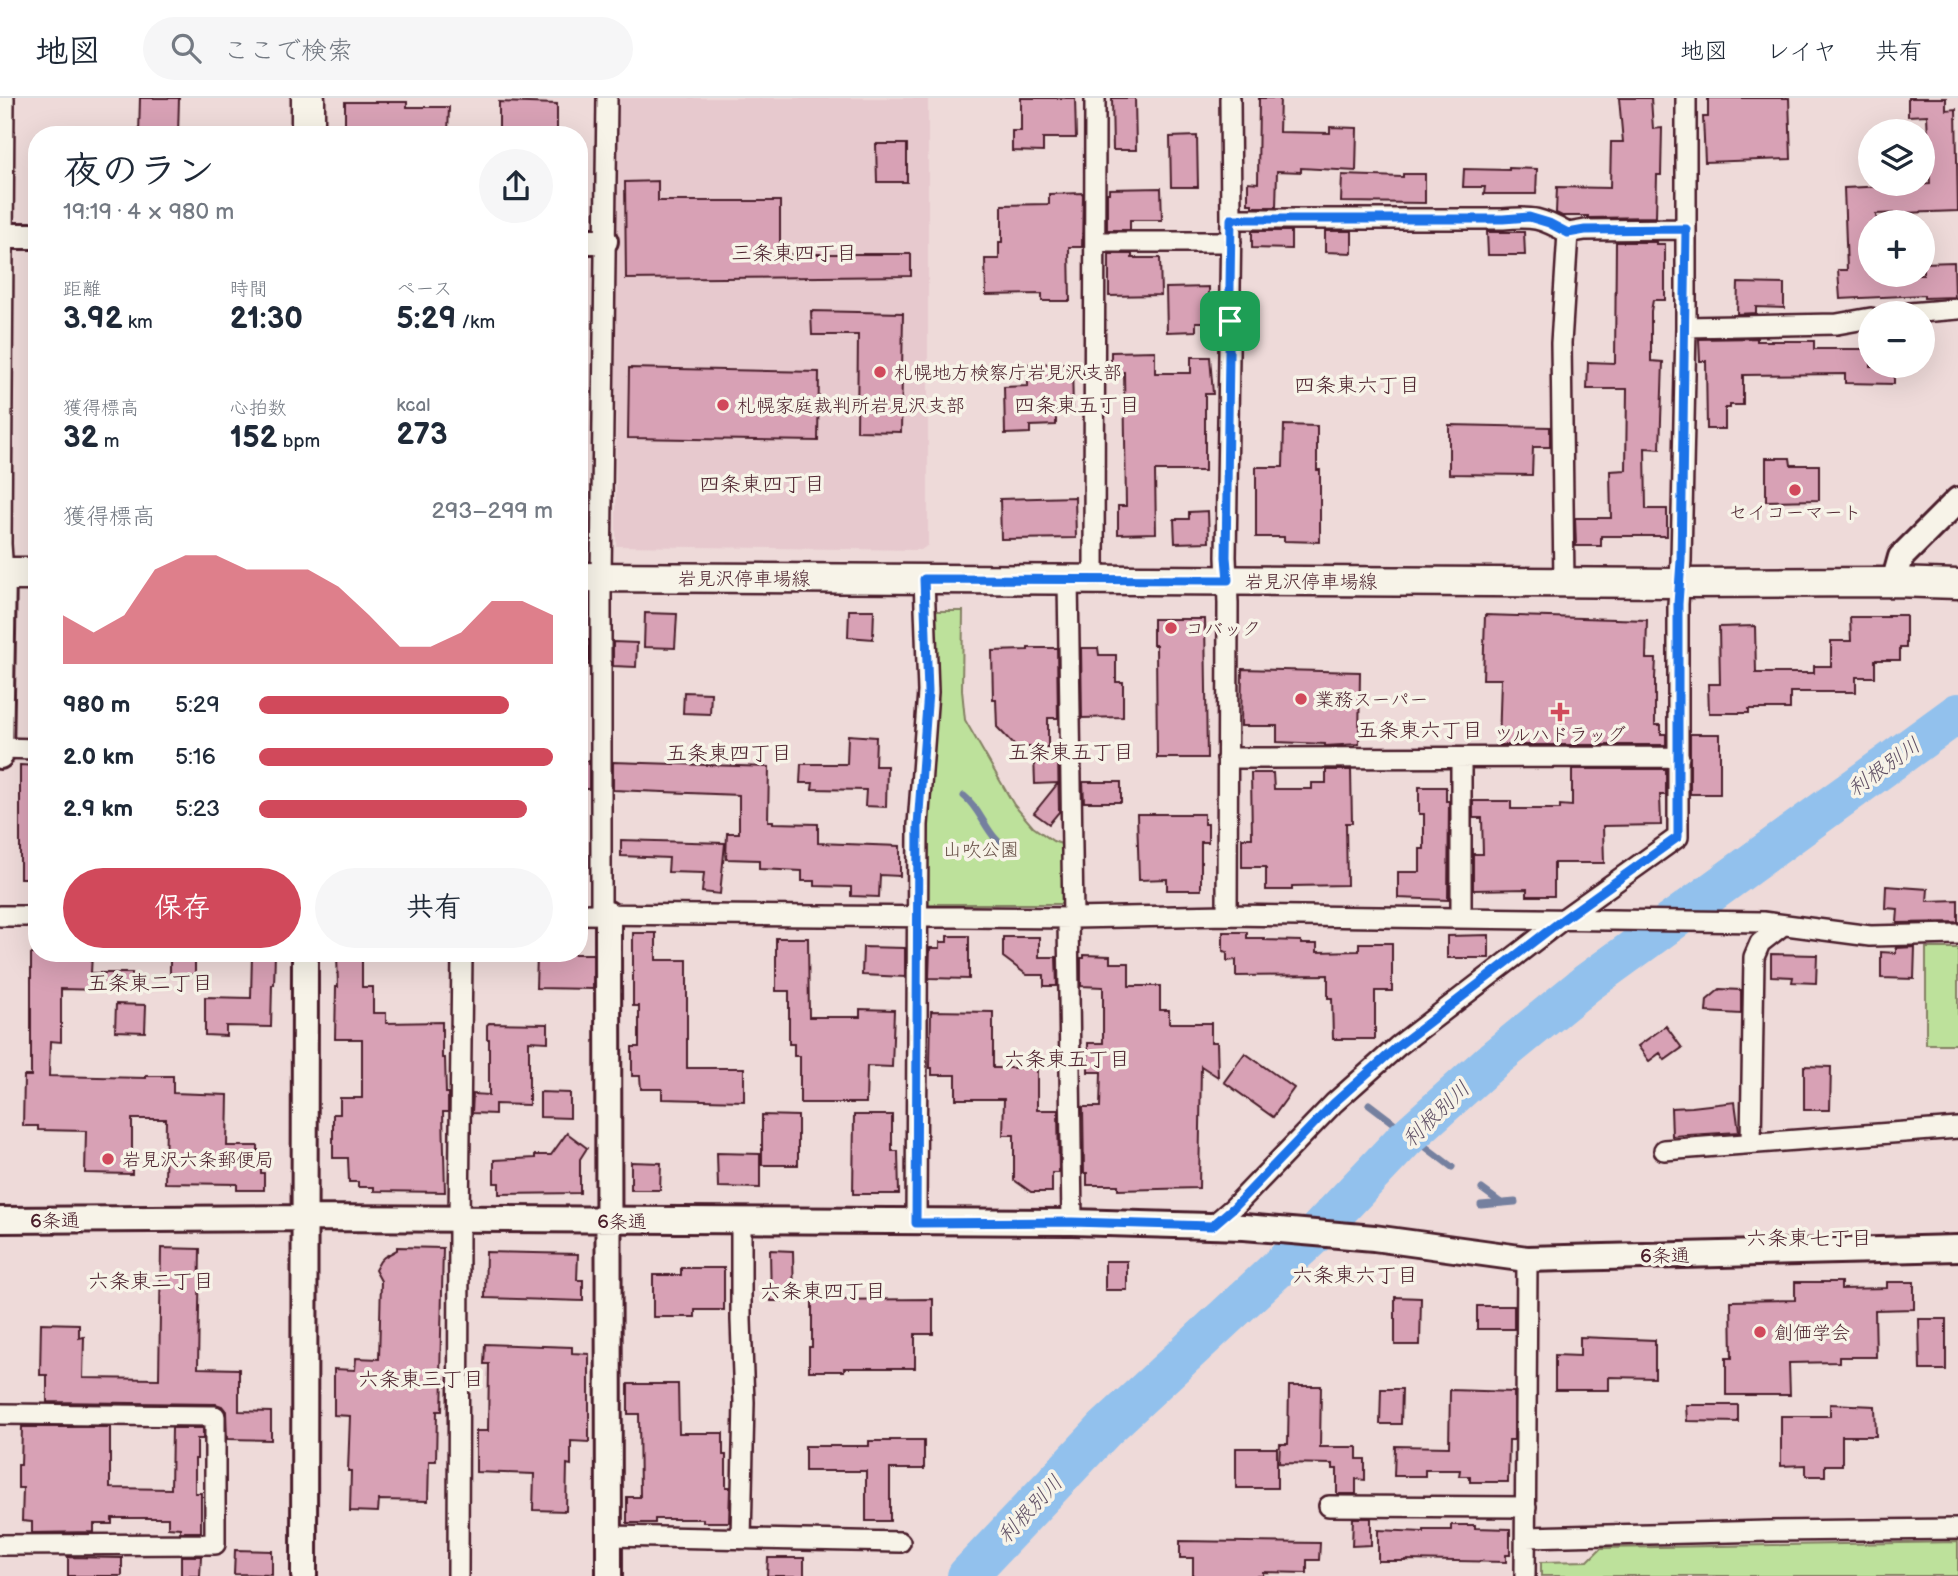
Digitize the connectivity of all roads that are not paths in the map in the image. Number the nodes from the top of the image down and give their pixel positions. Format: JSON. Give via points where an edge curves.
{"nodes":[{"id":1,"x":4,"y":98,"type":"edge"},
{"id":2,"x":308,"y":98,"type":"edge"},
{"id":3,"x":607,"y":98,"type":"edge"},
{"id":4,"x":1095,"y":98,"type":"edge"},
{"id":5,"x":1230,"y":98,"type":"edge"},
{"id":6,"x":1686,"y":98,"type":"edge"},
{"id":7,"x":308,"y":126,"type":"edge"},
{"id":8,"x":1231,"y":219,"type":"junction"},
{"id":9,"x":1686,"y":229,"type":"junction"},
{"id":10,"x":1568,"y":233,"type":"junction"},
{"id":11,"x":2,"y":236,"type":"edge"},
{"id":12,"x":28,"y":236,"type":"edge"},
{"id":13,"x":588,"y":241,"type":"edge"},
{"id":14,"x":605,"y":241,"type":"junction"},
{"id":15,"x":1095,"y":242,"type":"junction"},
{"id":16,"x":1231,"y":242,"type":"junction"},
{"id":17,"x":1958,"y":309,"type":"edge"},
{"id":18,"x":1935,"y":311,"type":"edge"},
{"id":19,"x":1858,"y":320,"type":"edge"},
{"id":20,"x":1686,"y":327,"type":"junction"},
{"id":21,"x":1958,"y":500,"type":"edge"},
{"id":22,"x":1,"y":573,"type":"edge"},
{"id":23,"x":28,"y":574,"type":"edge"},
{"id":24,"x":590,"y":577,"type":"edge"},
{"id":25,"x":924,"y":579,"type":"junction"},
{"id":26,"x":1081,"y":580,"type":"junction"},
{"id":27,"x":1228,"y":580,"type":"junction"},
{"id":28,"x":1894,"y":582,"type":"junction"},
{"id":29,"x":1564,"y":583,"type":"junction"},
{"id":30,"x":1681,"y":583,"type":"junction"},
{"id":31,"x":1958,"y":584,"type":"edge"},
{"id":32,"x":0,"y":748,"type":"edge"},
{"id":33,"x":28,"y":748,"type":"edge"},
{"id":34,"x":0,"y":756,"type":"edge"},
{"id":35,"x":1679,"y":757,"type":"junction"},
{"id":36,"x":1227,"y":758,"type":"junction"},
{"id":37,"x":1461,"y":758,"type":"junction"},
{"id":38,"x":588,"y":914,"type":"edge"},
{"id":39,"x":604,"y":914,"type":"junction"},
{"id":40,"x":28,"y":915,"type":"edge"},
{"id":41,"x":1227,"y":915,"type":"junction"},
{"id":42,"x":0,"y":916,"type":"edge"},
{"id":43,"x":918,"y":916,"type":"junction"},
{"id":44,"x":1071,"y":918,"type":"junction"},
{"id":45,"x":1461,"y":918,"type":"junction"},
{"id":46,"x":1562,"y":920,"type":"junction"},
{"id":47,"x":1783,"y":925,"type":"junction"},
{"id":48,"x":1958,"y":934,"type":"edge"},
{"id":49,"x":305,"y":962,"type":"edge"},
{"id":50,"x":462,"y":962,"type":"edge"},
{"id":51,"x":1958,"y":1128,"type":"edge"},
{"id":52,"x":1751,"y":1143,"type":"junction"},
{"id":53,"x":1664,"y":1150,"type":"dead end"},
{"id":54,"x":304,"y":1218,"type":"junction"},
{"id":55,"x":0,"y":1220,"type":"edge"},
{"id":56,"x":458,"y":1220,"type":"junction"},
{"id":57,"x":610,"y":1220,"type":"junction"},
{"id":58,"x":741,"y":1221,"type":"junction"},
{"id":59,"x":1072,"y":1222,"type":"junction"},
{"id":60,"x":916,"y":1223,"type":"junction"},
{"id":61,"x":1212,"y":1226,"type":"junction"},
{"id":62,"x":1958,"y":1248,"type":"edge"},
{"id":63,"x":1527,"y":1259,"type":"junction"},
{"id":64,"x":0,"y":1415,"type":"edge"},
{"id":65,"x":1329,"y":1506,"type":"dead end"},
{"id":66,"x":1526,"y":1507,"type":"junction"},
{"id":67,"x":1958,"y":1529,"type":"edge"},
{"id":68,"x":609,"y":1536,"type":"junction"},
{"id":69,"x":1525,"y":1537,"type":"junction"},
{"id":70,"x":741,"y":1539,"type":"junction"},
{"id":71,"x":900,"y":1542,"type":"dead end"},
{"id":72,"x":0,"y":1545,"type":"edge"},
{"id":73,"x":304,"y":1576,"type":"edge"},
{"id":74,"x":458,"y":1576,"type":"edge"},
{"id":75,"x":609,"y":1576,"type":"edge"},
{"id":76,"x":1525,"y":1576,"type":"edge"}],
"edges":[{"from":1,"to":11,"type":"street"},
{"from":2,"to":7,"type":"main road"},
{"from":3,"to":14,"type":"street"},
{"from":4,"to":15,"type":"street"},
{"from":5,"to":8,"type":"street"},
{"from":6,"to":9,"type":"street"},
{"from":8,"to":10,"type":"street","via":[[1529,217]]},
{"from":8,"to":16,"type":"street"},
{"from":9,"to":10,"type":"street"},
{"from":9,"to":20,"type":"street"},
{"from":10,"to":29,"type":"street","via":[[1561,343]]},
{"from":11,"to":12,"type":"street"},
{"from":11,"to":22,"type":"street"},
{"from":13,"to":14,"type":"street"},
{"from":14,"to":24,"type":"street"},
{"from":15,"to":16,"type":"street"},
{"from":15,"to":26,"type":"street"},
{"from":16,"to":27,"type":"street"},
{"from":17,"to":18,"type":"street"},
{"from":19,"to":20,"type":"street"},
{"from":20,"to":30,"type":"street"},
{"from":21,"to":28,"type":"street","via":[[1901,557]]},
{"from":22,"to":23,"type":"main road"},
{"from":22,"to":32,"type":"street"},
{"from":24,"to":25,"type":"main road","name":"岩見沢停車場線"},
{"from":24,"to":39,"type":"street"},
{"from":25,"to":26,"type":"main road","name":"岩見沢停車場線"},
{"from":25,"to":43,"type":"street","via":[[928,692],[918,825]]},
{"from":26,"to":27,"type":"main road","name":"岩見沢停車場線"},
{"from":26,"to":44,"type":"street"},
{"from":27,"to":29,"type":"main road","name":"岩見沢停車場線"},
{"from":27,"to":36,"type":"street"},
{"from":28,"to":30,"type":"main road","name":"岩見沢停車場線"},
{"from":28,"to":31,"type":"main road","name":"岩見沢停車場線"},
{"from":29,"to":30,"type":"main road","name":"岩見沢停車場線"},
{"from":30,"to":35,"type":"street"},
{"from":32,"to":33,"type":"street"},
{"from":32,"to":34,"type":"street"},
{"from":35,"to":37,"type":"street"},
{"from":35,"to":46,"type":"street","via":[[1678,837]]},
{"from":36,"to":37,"type":"street"},
{"from":36,"to":41,"type":"street"},
{"from":37,"to":45,"type":"street"},
{"from":38,"to":39,"type":"street"},
{"from":39,"to":43,"type":"street"},
{"from":39,"to":57,"type":"street"},
{"from":40,"to":42,"type":"street"},
{"from":41,"to":44,"type":"street"},
{"from":41,"to":45,"type":"street"},
{"from":43,"to":44,"type":"street"},
{"from":43,"to":60,"type":"street"},
{"from":44,"to":59,"type":"street"},
{"from":45,"to":46,"type":"street"},
{"from":46,"to":47,"type":"street"},
{"from":46,"to":61,"type":"street","via":[[1398,1046]]},
{"from":47,"to":48,"type":"street","via":[[1870,936]]},
{"from":47,"to":52,"type":"street","via":[[1760,943],[1754,957]]},
{"from":49,"to":54,"type":"street"},
{"from":50,"to":56,"type":"street"},
{"from":51,"to":52,"type":"street"},
{"from":52,"to":53,"type":"street"},
{"from":54,"to":55,"type":"street","name":"6条通"},
{"from":54,"to":56,"type":"street","name":"6条通"},
{"from":54,"to":73,"type":"street"},
{"from":56,"to":57,"type":"street","name":"6条通"},
{"from":56,"to":74,"type":"street"},
{"from":57,"to":58,"type":"street","name":"6条通"},
{"from":57,"to":68,"type":"street"},
{"from":58,"to":60,"type":"street","name":"6条通"},
{"from":58,"to":70,"type":"street"},
{"from":59,"to":60,"type":"street","name":"6条通"},
{"from":59,"to":61,"type":"street","name":"6条通"},
{"from":61,"to":63,"type":"street","name":"6条通","via":[[1374,1238]]},
{"from":62,"to":63,"type":"street","name":"6条通"},
{"from":63,"to":66,"type":"street"},
{"from":64,"to":72,"type":"street","via":[[215,1416],[215,1544]]},
{"from":65,"to":66,"type":"street"},
{"from":66,"to":69,"type":"street"},
{"from":67,"to":69,"type":"street"},
{"from":68,"to":70,"type":"street"},
{"from":68,"to":75,"type":"street"},
{"from":69,"to":76,"type":"street"},
{"from":70,"to":71,"type":"street"}]}
